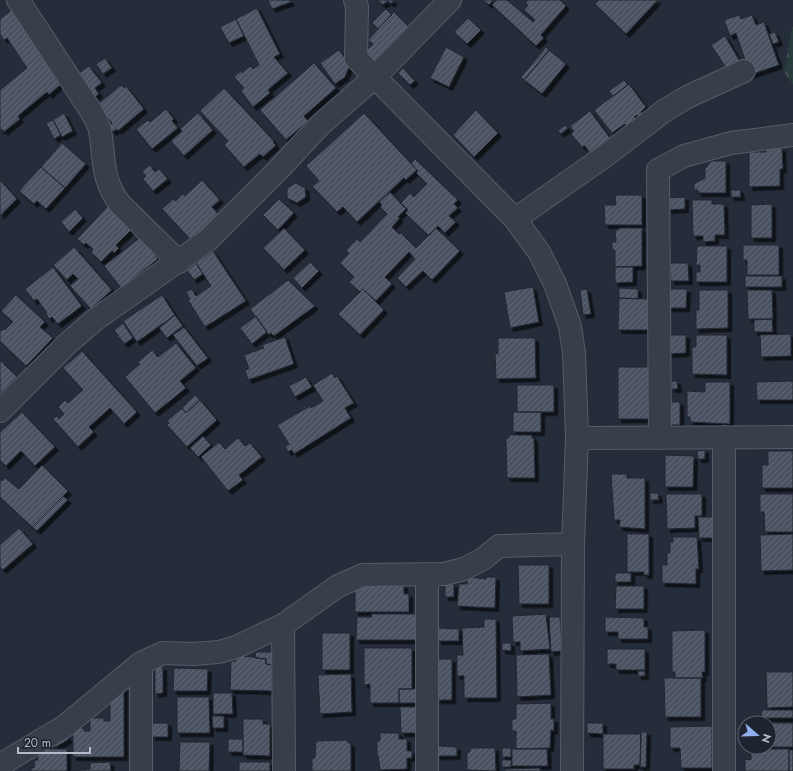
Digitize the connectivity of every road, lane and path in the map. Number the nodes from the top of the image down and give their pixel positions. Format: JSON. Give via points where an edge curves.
{"nodes":[{"id":1,"x":18,"y":0,"type":"edge"},
{"id":2,"x":356,"y":0,"type":"edge"},
{"id":3,"x":450,"y":0,"type":"edge"},
{"id":4,"x":744,"y":71,"type":"dead end"},
{"id":5,"x":376,"y":76,"type":"junction"},
{"id":6,"x":793,"y":135,"type":"edge"},
{"id":7,"x":515,"y":219,"type":"junction"},
{"id":8,"x":179,"y":262,"type":"junction"},
{"id":9,"x":0,"y":411,"type":"edge"},
{"id":10,"x":724,"y":437,"type":"junction"},
{"id":11,"x":793,"y":437,"type":"edge"},
{"id":12,"x":577,"y":438,"type":"junction"},
{"id":13,"x":660,"y":438,"type":"junction"},
{"id":14,"x":573,"y":544,"type":"junction"},
{"id":15,"x":427,"y":575,"type":"junction"},
{"id":16,"x":283,"y":625,"type":"junction"},
{"id":17,"x":141,"y":663,"type":"junction"},
{"id":18,"x":0,"y":767,"type":"edge"},
{"id":19,"x":141,"y":771,"type":"edge"},
{"id":20,"x":284,"y":771,"type":"edge"},
{"id":21,"x":427,"y":771,"type":"edge"},
{"id":22,"x":572,"y":771,"type":"edge"},
{"id":23,"x":724,"y":771,"type":"edge"}],
"edges":[{"from":1,"to":8,"type":"street","via":[[100,129],[103,166],[112,194]]},
{"from":2,"to":5,"type":"street","via":[[356,58]]},
{"from":3,"to":5,"type":"street"},
{"from":4,"to":7,"type":"street","via":[[664,111]]},
{"from":5,"to":7,"type":"street"},
{"from":5,"to":8,"type":"street","via":[[320,125],[208,240]]},
{"from":6,"to":13,"type":"street","via":[[731,143],[684,156],[658,170]]},
{"from":7,"to":12,"type":"street","via":[[539,252],[555,284],[570,326],[574,353]]},
{"from":8,"to":9,"type":"street","via":[[96,319],[67,344]]},
{"from":10,"to":11,"type":"street"},
{"from":10,"to":13,"type":"street"},
{"from":10,"to":23,"type":"street"},
{"from":12,"to":13,"type":"street"},
{"from":12,"to":14,"type":"street"},
{"from":14,"to":15,"type":"street","via":[[499,546],[483,559],[464,569]]},
{"from":14,"to":22,"type":"street"},
{"from":15,"to":16,"type":"street","via":[[363,575],[338,586]]},
{"from":15,"to":21,"type":"street"},
{"from":16,"to":17,"type":"street","via":[[236,647],[219,652],[163,652]]},
{"from":16,"to":20,"type":"street"},
{"from":17,"to":18,"type":"street","via":[[65,726]]},
{"from":17,"to":19,"type":"street"}]}
